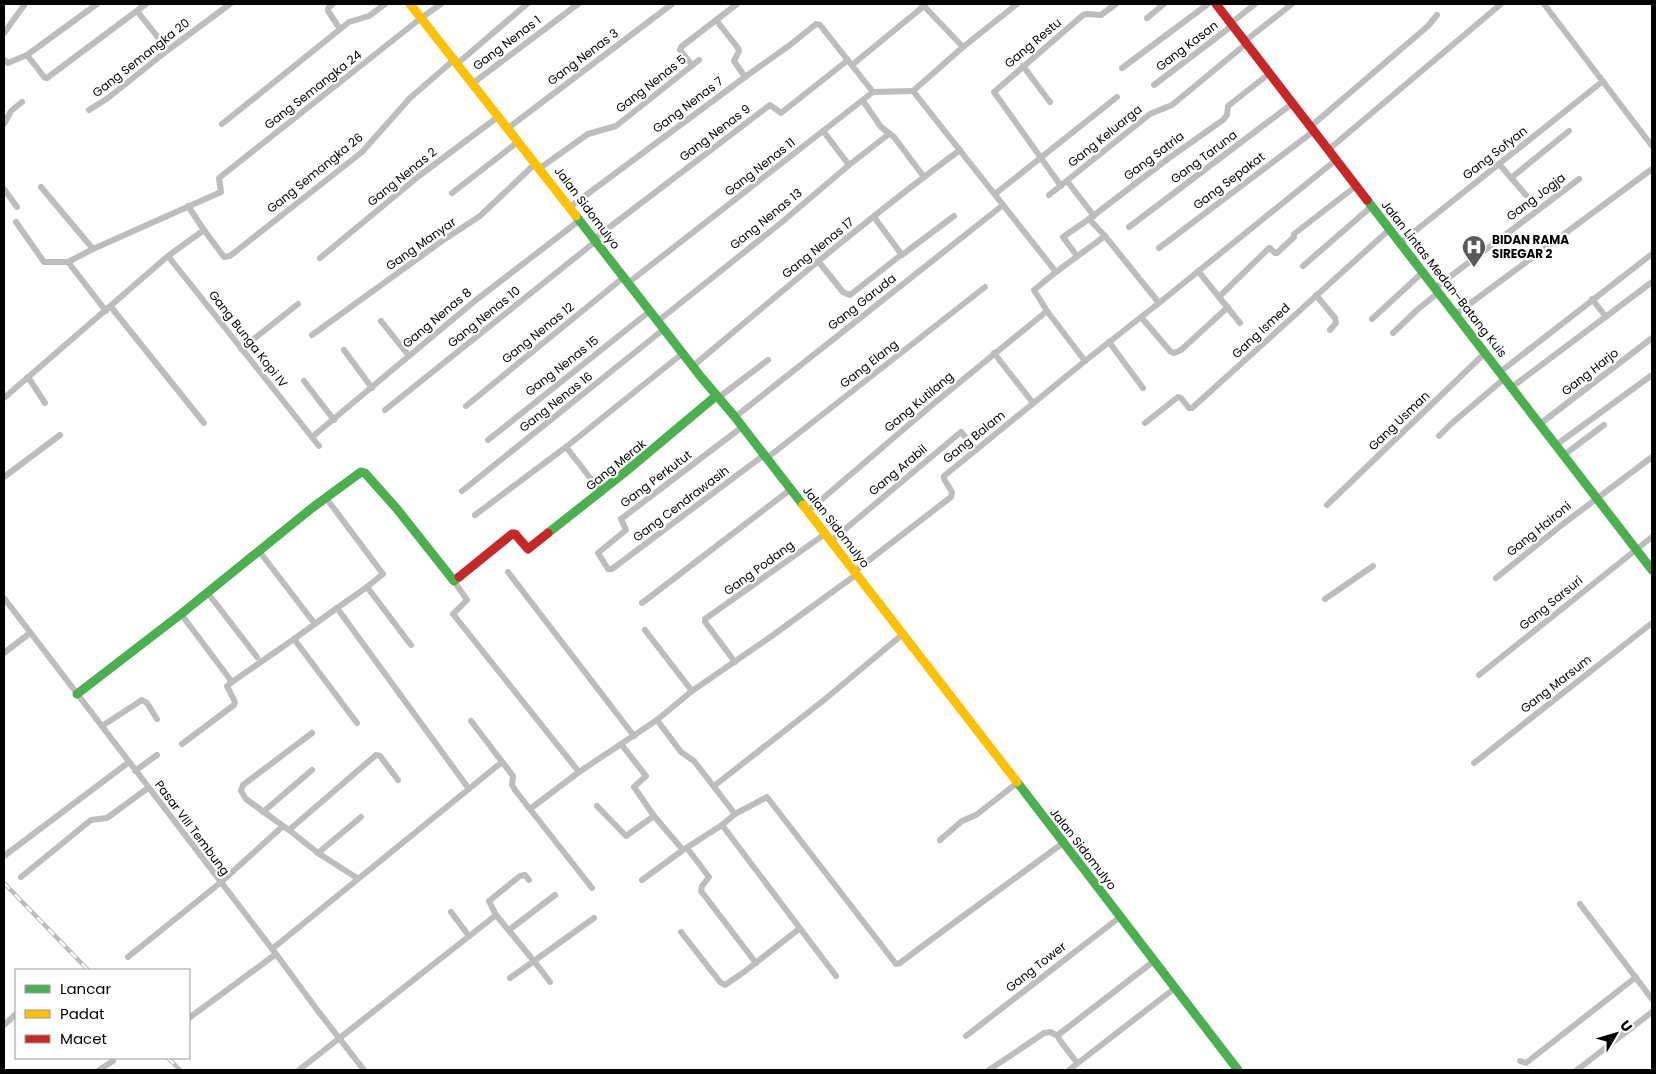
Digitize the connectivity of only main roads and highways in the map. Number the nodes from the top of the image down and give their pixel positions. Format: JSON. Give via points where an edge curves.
{"nodes":[{"id":1,"x":410,"y":4,"type":"edge"},
{"id":2,"x":1216,"y":4,"type":"edge"},
{"id":3,"x":717,"y":397,"type":"junction"},
{"id":4,"x":1652,"y":570,"type":"edge"},
{"id":5,"x":77,"y":694,"type":"road end"},
{"id":6,"x":1238,"y":1070,"type":"edge"}],
"edges":[{"from":1,"to":3,"type":"main road","name":"Jalan Sidomulyo"},
{"from":2,"to":4,"type":"main road","name":"Jalan Lintas Medan–Batang Kuis"},
{"from":3,"to":5,"type":"main road","name":"Gang Merak","via":[[602,493],[528,549],[512,534],[454,581],[397,509],[365,472],[361,472]]},
{"from":3,"to":6,"type":"main road","name":"Jalan Sidomulyo"}]}
